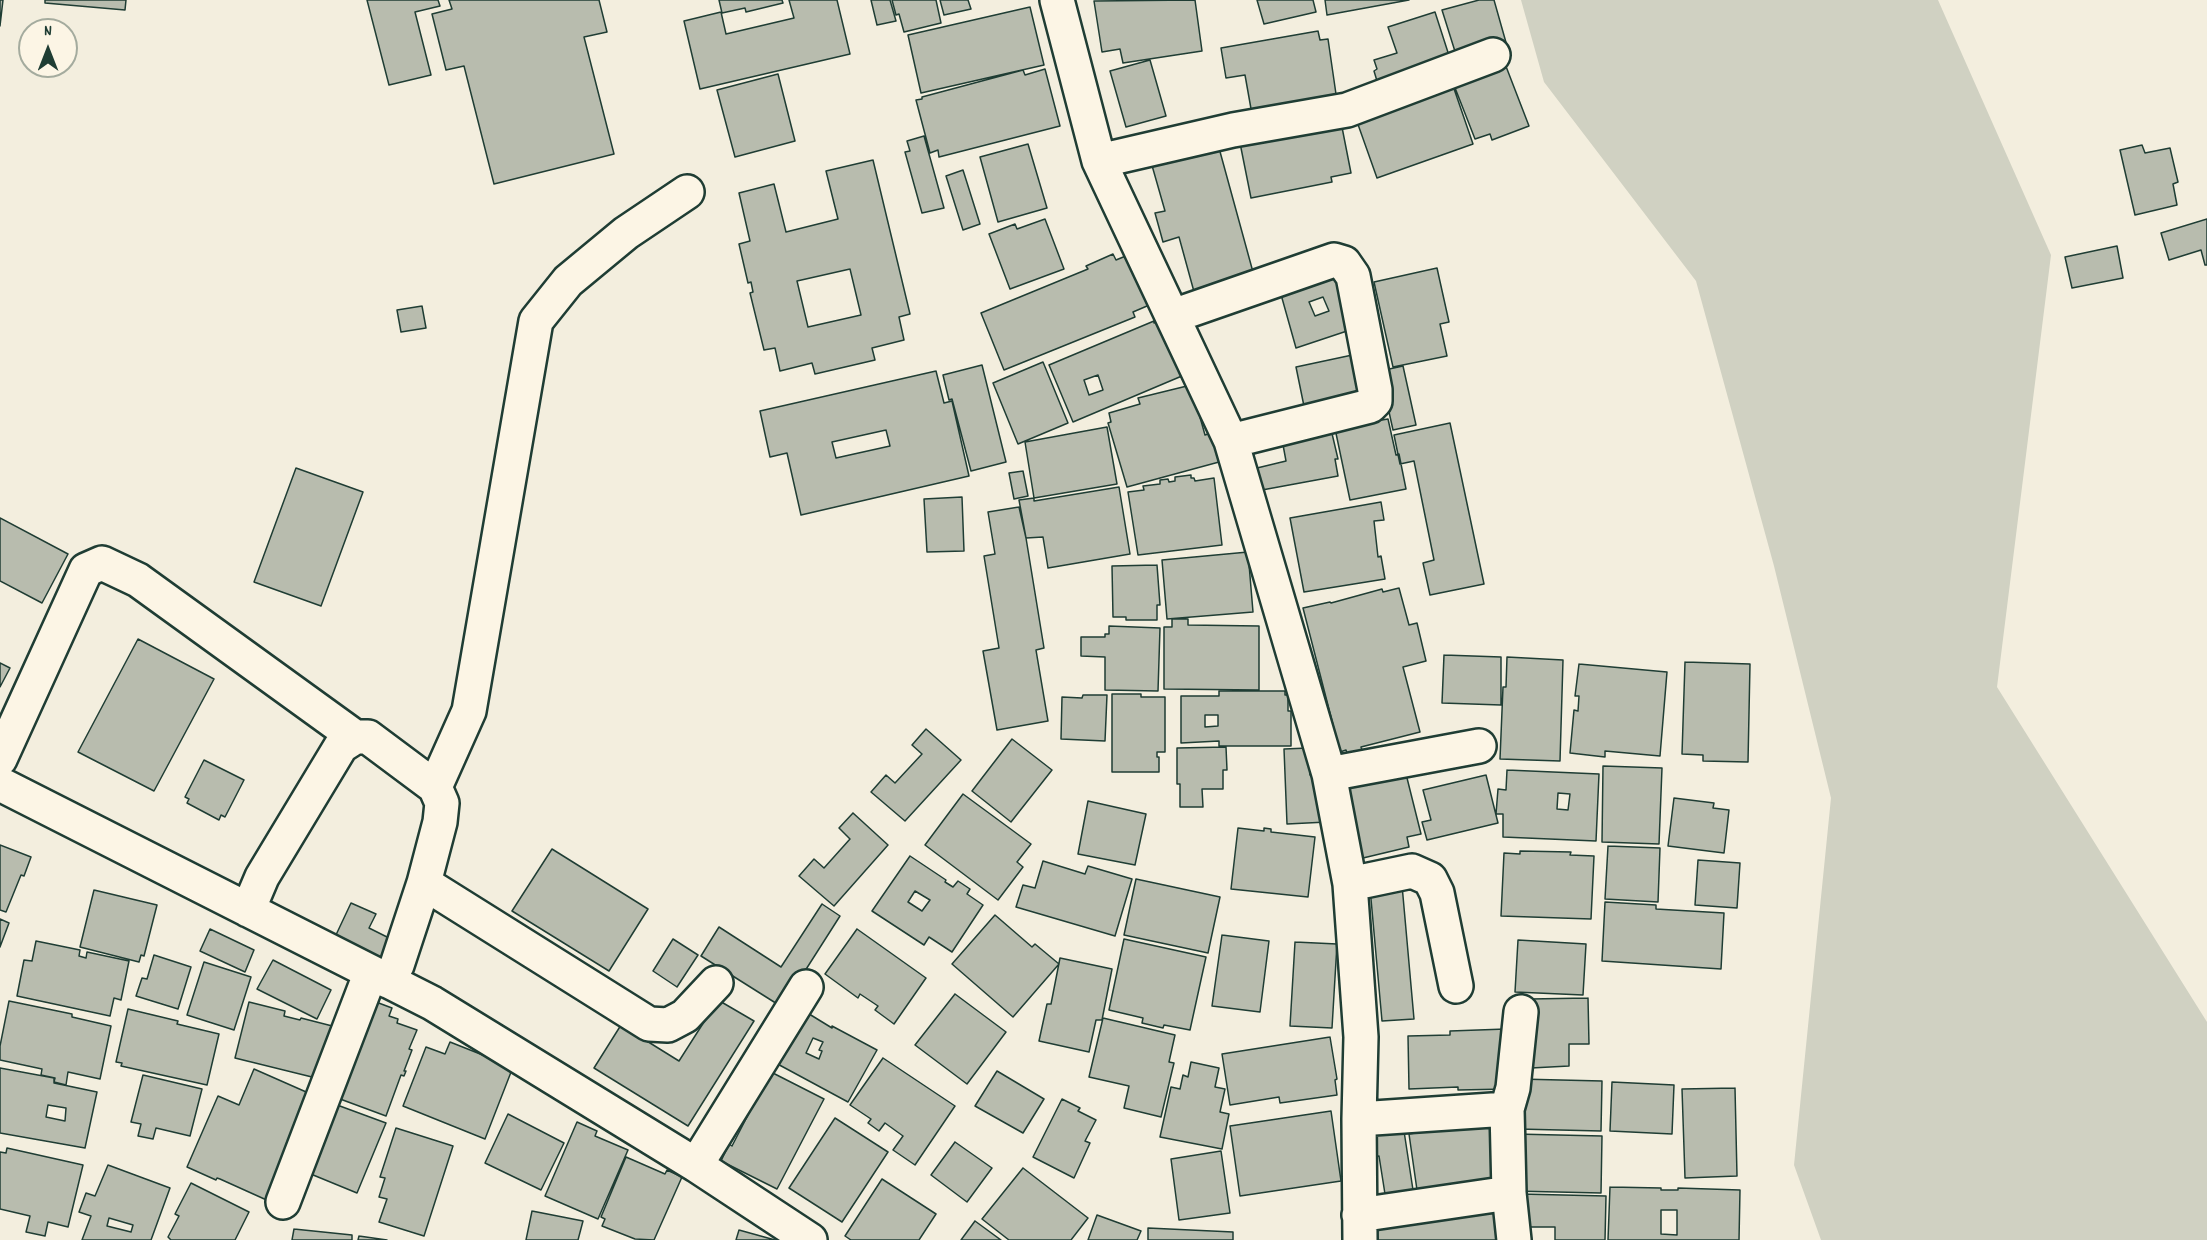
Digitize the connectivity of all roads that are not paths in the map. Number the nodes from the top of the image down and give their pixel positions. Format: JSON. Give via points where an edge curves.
{"nodes":[{"id":1,"x":1057,"y":0,"type":"edge"},
{"id":2,"x":1493,"y":55,"type":"dead end"},
{"id":3,"x":1099,"y":160,"type":"junction"},
{"id":4,"x":687,"y":192,"type":"dead end"},
{"id":5,"x":1173,"y":316,"type":"junction"},
{"id":6,"x":1231,"y":441,"type":"junction"},
{"id":7,"x":355,"y":737,"type":"junction"},
{"id":8,"x":1479,"y":746,"type":"dead end"},
{"id":9,"x":0,"y":759,"type":"edge"},
{"id":10,"x":1329,"y":774,"type":"junction"},
{"id":11,"x":0,"y":784,"type":"edge"},
{"id":12,"x":435,"y":787,"type":"junction"},
{"id":13,"x":424,"y":884,"type":"junction"},
{"id":14,"x":1350,"y":884,"type":"junction"},
{"id":15,"x":248,"y":910,"type":"junction"},
{"id":16,"x":380,"y":977,"type":"junction"},
{"id":17,"x":716,"y":982,"type":"dead end"},
{"id":18,"x":1456,"y":986,"type":"dead end"},
{"id":19,"x":806,"y":987,"type":"dead end"},
{"id":20,"x":1521,"y":1012,"type":"dead end"},
{"id":21,"x":1507,"y":1109,"type":"junction"},
{"id":22,"x":1359,"y":1119,"type":"junction"},
{"id":23,"x":696,"y":1165,"type":"junction"},
{"id":24,"x":1509,"y":1193,"type":"junction"},
{"id":25,"x":284,"y":1202,"type":"dead end"},
{"id":26,"x":1360,"y":1227,"type":"edge"},
{"id":27,"x":810,"y":1240,"type":"edge"},
{"id":28,"x":1514,"y":1240,"type":"edge"}],
"edges":[{"from":1,"to":3,"type":"street"},
{"from":2,"to":3,"type":"street","via":[[1347,110]]},
{"from":3,"to":5,"type":"street"},
{"from":4,"to":12,"type":"street","via":[[626,233],[568,281],[536,321],[469,711]]},
{"from":5,"to":6,"type":"street"},
{"from":5,"to":6,"type":"street","via":[[1334,260],[1344,263],[1353,276],[1375,401],[1370,406]]},
{"from":6,"to":10,"type":"street"},
{"from":7,"to":9,"type":"street","via":[[138,580],[102,563],[86,570]]},
{"from":7,"to":12,"type":"street","via":[[368,737]]},
{"from":7,"to":15,"type":"street","via":[[341,746],[262,877]]},
{"from":8,"to":10,"type":"street"},
{"from":10,"to":14,"type":"street"},
{"from":11,"to":15,"type":"street"},
{"from":12,"to":13,"type":"street","via":[[442,803],[440,822]]},
{"from":13,"to":16,"type":"street","via":[[397,965]]},
{"from":13,"to":17,"type":"street","via":[[649,1024],[668,1025],[685,1016]]},
{"from":14,"to":18,"type":"street","via":[[1412,871],[1430,879],[1437,893]]},
{"from":14,"to":22,"type":"street","via":[[1361,1037]]},
{"from":15,"to":16,"type":"street"},
{"from":16,"to":23,"type":"street","via":[[432,1003]]},
{"from":16,"to":25,"type":"street"},
{"from":19,"to":23,"type":"street"},
{"from":20,"to":21,"type":"street"},
{"from":21,"to":22,"type":"street"},
{"from":21,"to":24,"type":"street"},
{"from":22,"to":26,"type":"street"},
{"from":23,"to":27,"type":"street"},
{"from":24,"to":26,"type":"street"},
{"from":24,"to":28,"type":"street"}]}
